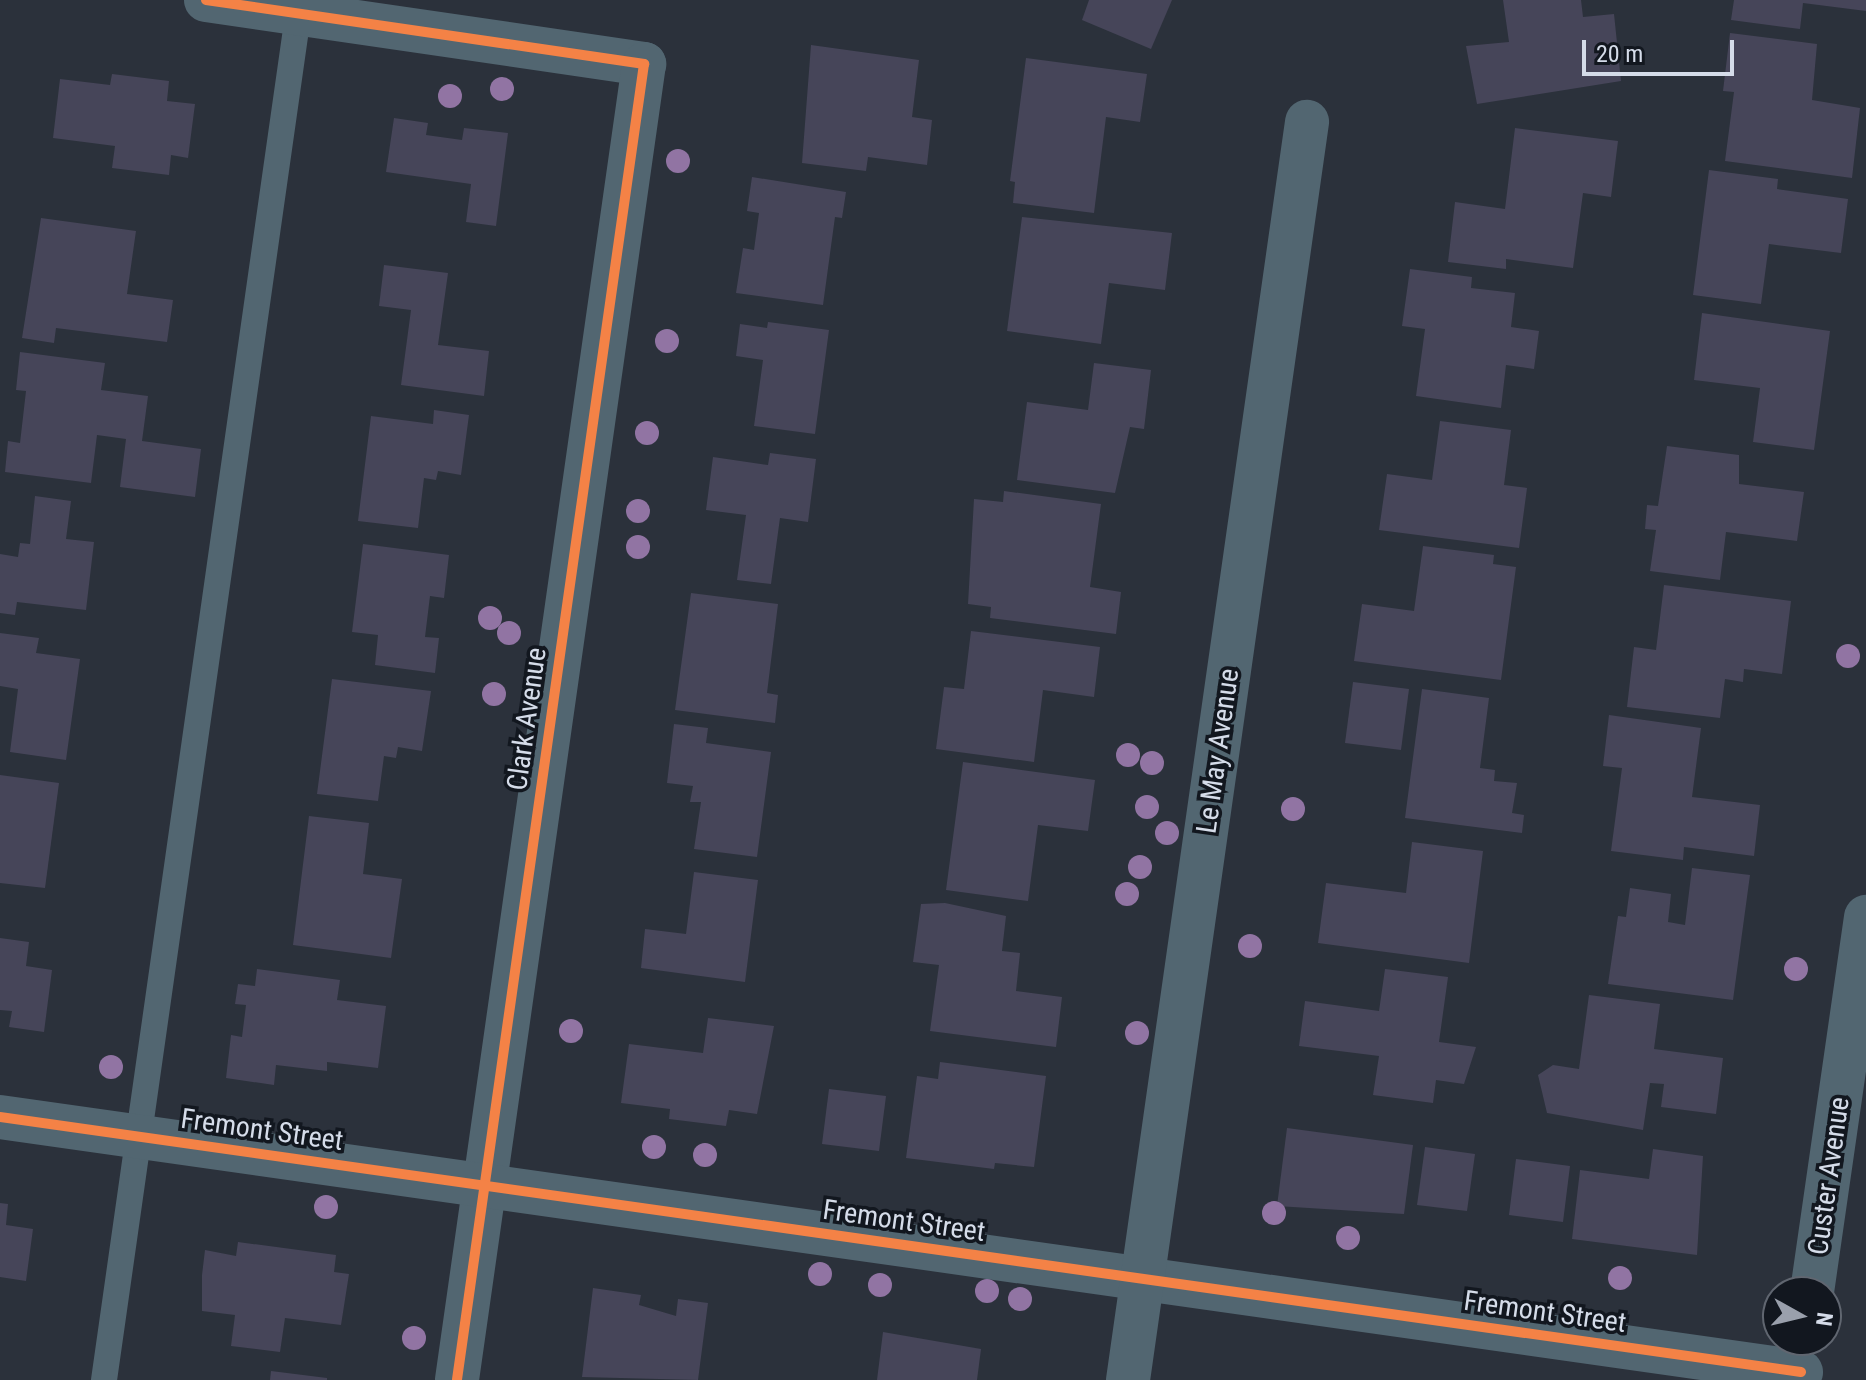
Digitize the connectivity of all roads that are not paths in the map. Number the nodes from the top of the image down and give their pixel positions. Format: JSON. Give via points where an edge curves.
{"nodes":[{"id":1,"x":206,"y":0,"type":"edge"},
{"id":2,"x":298,"y":16,"type":"junction"},
{"id":3,"x":1307,"y":122,"type":"dead end"},
{"id":4,"x":1866,"y":917,"type":"edge"},
{"id":5,"x":0,"y":1117,"type":"edge"},
{"id":6,"x":137,"y":1137,"type":"junction"},
{"id":7,"x":484,"y":1186,"type":"junction"},
{"id":8,"x":1814,"y":1276,"type":"edge"},
{"id":9,"x":1143,"y":1279,"type":"junction"},
{"id":10,"x":1802,"y":1364,"type":"edge"},
{"id":11,"x":104,"y":1380,"type":"edge"},
{"id":12,"x":457,"y":1380,"type":"edge"},
{"id":13,"x":1128,"y":1380,"type":"edge"}],
"edges":[{"from":1,"to":2,"type":"street"},
{"from":2,"to":6,"type":"lane"},
{"from":2,"to":7,"type":"street","name":"Clark Avenue","via":[[644,64]]},
{"from":3,"to":9,"type":"street","name":"Le May Avenue"},
{"from":4,"to":8,"type":"street","name":"Custer Avenue"},
{"from":5,"to":6,"type":"street","name":"Fremont Street"},
{"from":6,"to":7,"type":"street","name":"Fremont Street"},
{"from":6,"to":11,"type":"lane"},
{"from":7,"to":9,"type":"street","name":"Fremont Street"},
{"from":7,"to":12,"type":"street","name":"Clark Avenue"},
{"from":9,"to":10,"type":"street","name":"Fremont Street"},
{"from":9,"to":13,"type":"street","name":"Le May Avenue"}]}
